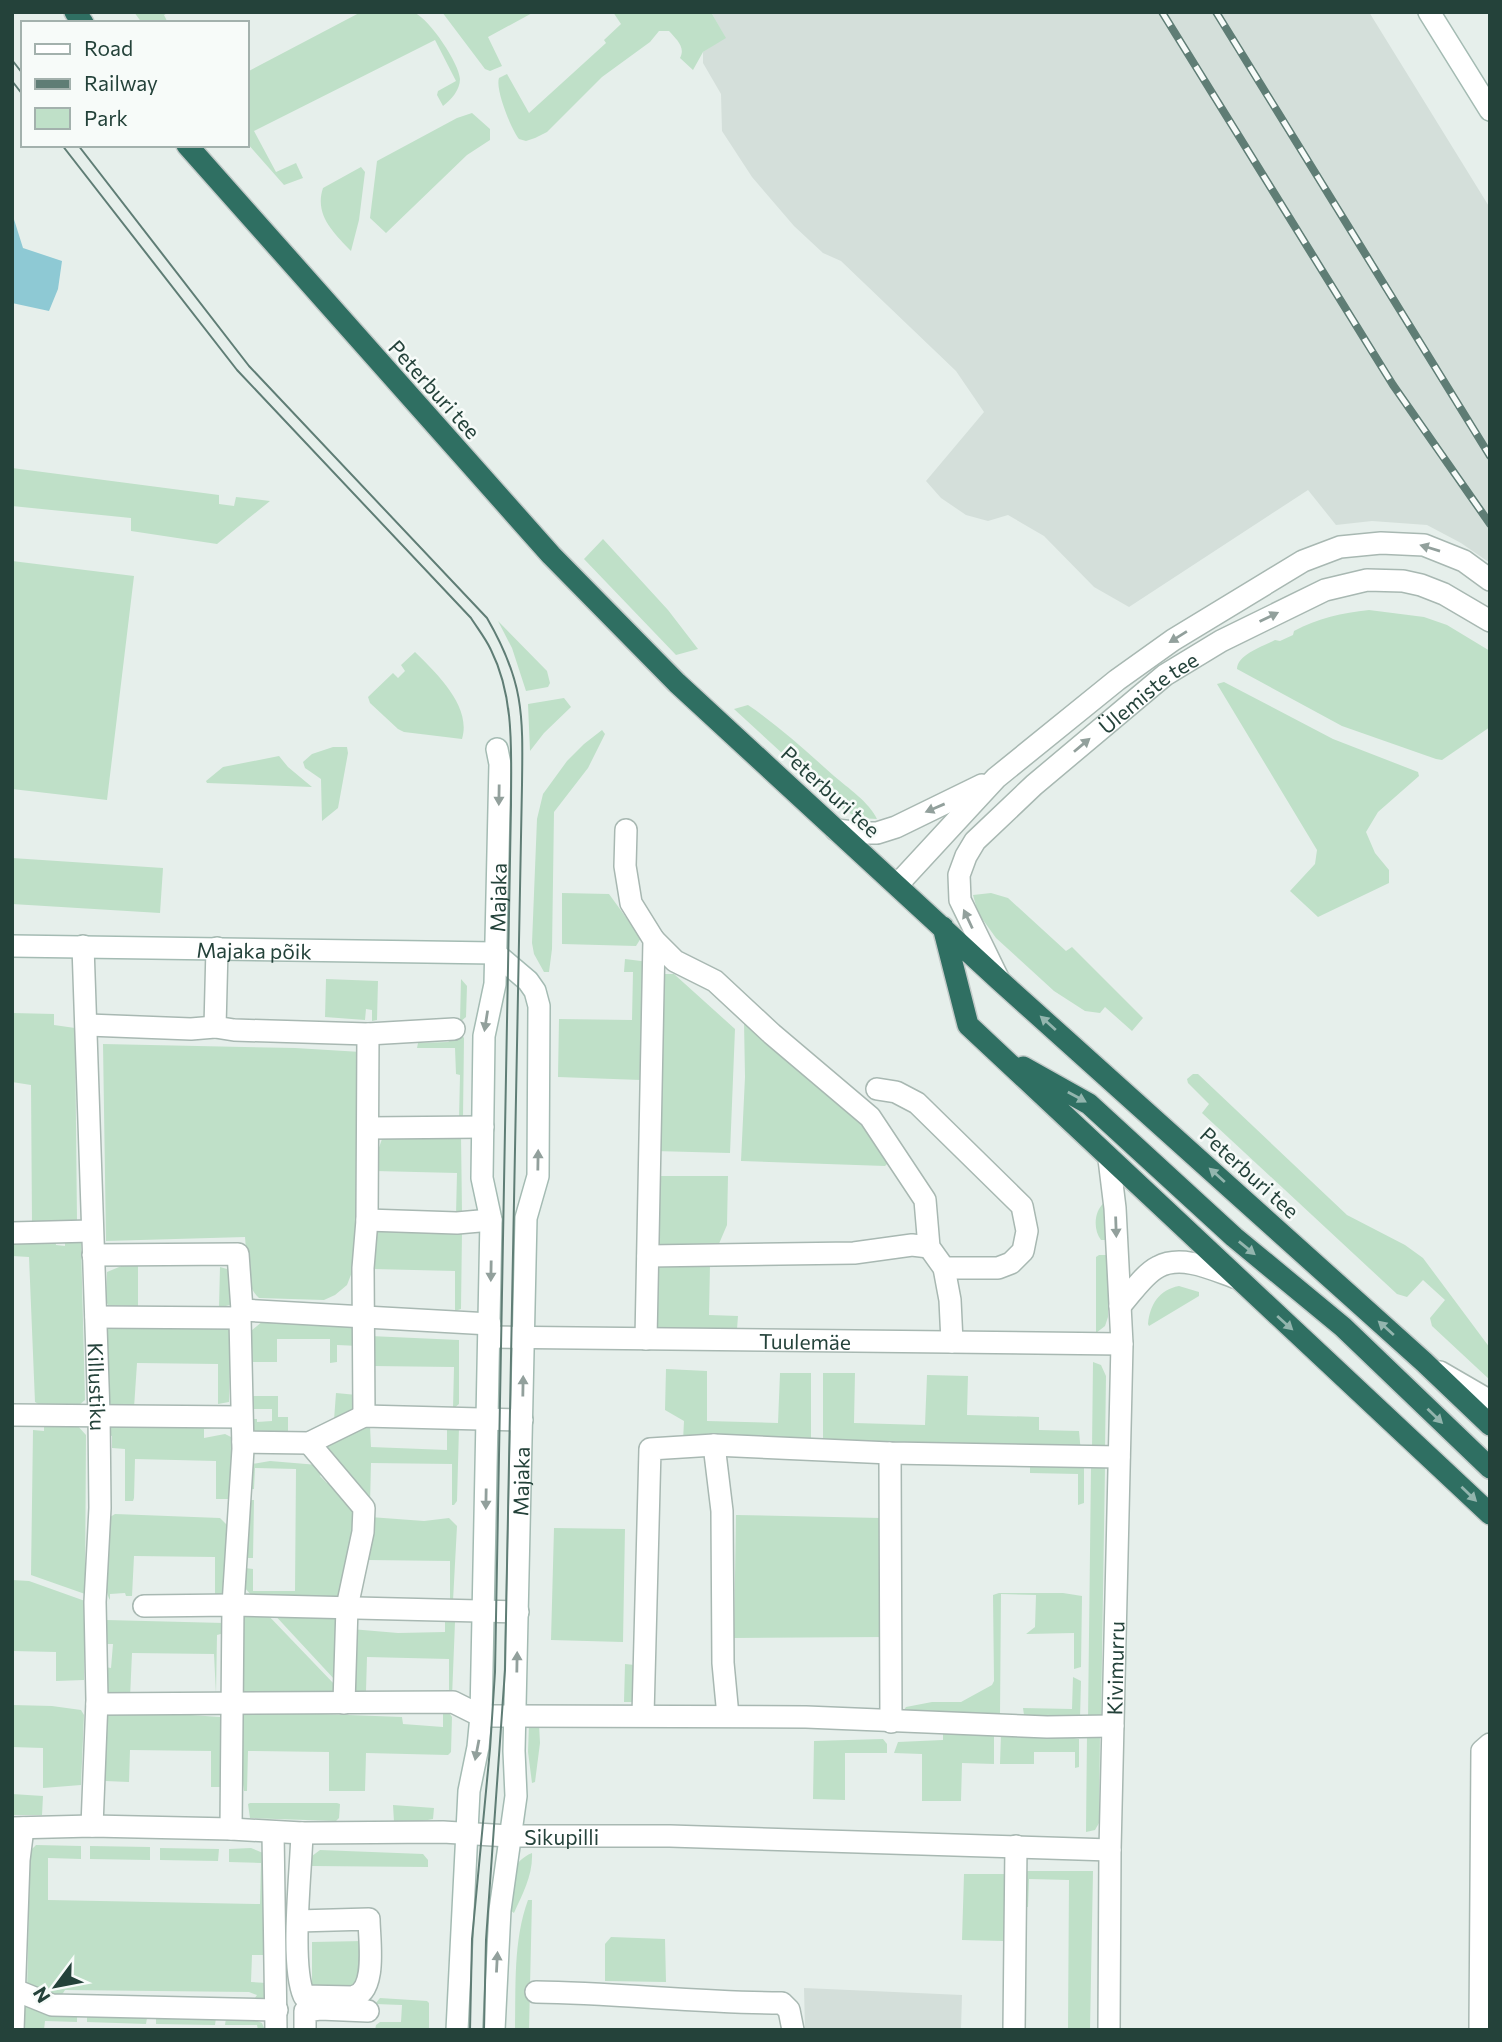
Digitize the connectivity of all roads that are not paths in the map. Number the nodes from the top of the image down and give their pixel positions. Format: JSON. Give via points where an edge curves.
{"nodes":[{"id":1,"x":1429,"y":12,"type":"edge"},
{"id":2,"x":1490,"y":110,"type":"edge"},
{"id":3,"x":189,"y":147,"type":"edge"},
{"id":4,"x":1490,"y":579,"type":"edge"},
{"id":5,"x":1490,"y":621,"type":"edge"},
{"id":6,"x":497,"y":750,"type":"dead end"},
{"id":7,"x":996,"y":778,"type":"junction"},
{"id":8,"x":626,"y":830,"type":"dead end"},
{"id":9,"x":836,"y":830,"type":"junction"},
{"id":10,"x":898,"y":884,"type":"junction"},
{"id":11,"x":943,"y":928,"type":"junction"},
{"id":12,"x":654,"y":940,"type":"junction"},
{"id":13,"x":12,"y":946,"type":"edge"},
{"id":14,"x":83,"y":946,"type":"junction"},
{"id":15,"x":218,"y":948,"type":"junction"},
{"id":16,"x":495,"y":953,"type":"junction"},
{"id":17,"x":999,"y":980,"type":"junction"},
{"id":18,"x":88,"y":1025,"type":"junction"},
{"id":19,"x":215,"y":1027,"type":"junction"},
{"id":20,"x":454,"y":1028,"type":"dead end"},
{"id":21,"x":368,"y":1034,"type":"junction"},
{"id":22,"x":996,"y":1053,"type":"junction"},
{"id":23,"x":877,"y":1089,"type":"dead end"},
{"id":24,"x":483,"y":1126,"type":"junction"},
{"id":25,"x":368,"y":1128,"type":"junction"},
{"id":26,"x":1110,"y":1159,"type":"junction"},
{"id":27,"x":367,"y":1220,"type":"junction"},
{"id":28,"x":491,"y":1220,"type":"junction"},
{"id":29,"x":91,"y":1231,"type":"junction"},
{"id":30,"x":12,"y":1233,"type":"edge"},
{"id":31,"x":929,"y":1247,"type":"junction"},
{"id":32,"x":93,"y":1255,"type":"junction"},
{"id":33,"x":648,"y":1256,"type":"junction"},
{"id":34,"x":944,"y":1268,"type":"junction"},
{"id":35,"x":1237,"y":1278,"type":"junction"},
{"id":36,"x":1120,"y":1306,"type":"junction"},
{"id":37,"x":241,"y":1314,"type":"junction"},
{"id":38,"x":96,"y":1317,"type":"junction"},
{"id":39,"x":365,"y":1317,"type":"junction"},
{"id":40,"x":490,"y":1331,"type":"junction"},
{"id":41,"x":524,"y":1338,"type":"junction"},
{"id":42,"x":646,"y":1339,"type":"junction"},
{"id":43,"x":952,"y":1342,"type":"junction"},
{"id":44,"x":1122,"y":1344,"type":"junction"},
{"id":45,"x":1424,"y":1362,"type":"junction"},
{"id":46,"x":1490,"y":1401,"type":"edge"},
{"id":47,"x":12,"y":1415,"type":"edge"},
{"id":48,"x":99,"y":1415,"type":"junction"},
{"id":49,"x":364,"y":1416,"type":"junction"},
{"id":50,"x":241,"y":1417,"type":"junction"},
{"id":51,"x":488,"y":1419,"type":"junction"},
{"id":52,"x":522,"y":1420,"type":"junction"},
{"id":53,"x":1490,"y":1424,"type":"edge"},
{"id":54,"x":243,"y":1442,"type":"junction"},
{"id":55,"x":309,"y":1443,"type":"junction"},
{"id":56,"x":714,"y":1445,"type":"junction"},
{"id":57,"x":890,"y":1453,"type":"junction"},
{"id":58,"x":1119,"y":1457,"type":"junction"},
{"id":59,"x":1490,"y":1468,"type":"edge"},
{"id":60,"x":1490,"y":1514,"type":"edge"},
{"id":61,"x":233,"y":1605,"type":"junction"},
{"id":62,"x":144,"y":1606,"type":"dead end"},
{"id":63,"x":347,"y":1607,"type":"junction"},
{"id":64,"x":483,"y":1611,"type":"junction"},
{"id":65,"x":518,"y":1612,"type":"junction"},
{"id":66,"x":233,"y":1703,"type":"junction"},
{"id":67,"x":344,"y":1703,"type":"junction"},
{"id":68,"x":97,"y":1704,"type":"junction"},
{"id":69,"x":481,"y":1716,"type":"junction"},
{"id":70,"x":643,"y":1716,"type":"junction"},
{"id":71,"x":728,"y":1716,"type":"junction"},
{"id":72,"x":515,"y":1717,"type":"junction"},
{"id":73,"x":891,"y":1722,"type":"junction"},
{"id":74,"x":1113,"y":1726,"type":"junction"},
{"id":75,"x":1486,"y":1748,"type":"edge"},
{"id":76,"x":92,"y":1826,"type":"junction"},
{"id":77,"x":18,"y":1828,"type":"edge"},
{"id":78,"x":231,"y":1829,"type":"junction"},
{"id":79,"x":273,"y":1832,"type":"junction"},
{"id":80,"x":302,"y":1833,"type":"junction"},
{"id":81,"x":468,"y":1834,"type":"junction"},
{"id":82,"x":509,"y":1836,"type":"junction"},
{"id":83,"x":1016,"y":1846,"type":"junction"},
{"id":84,"x":1110,"y":1850,"type":"junction"},
{"id":85,"x":298,"y":1921,"type":"junction"},
{"id":86,"x":15,"y":1990,"type":"junction"},
{"id":87,"x":536,"y":1992,"type":"dead end"},
{"id":88,"x":370,"y":2012,"type":"edge"},
{"id":89,"x":277,"y":2020,"type":"edge"},
{"id":90,"x":13,"y":2030,"type":"edge"},
{"id":91,"x":305,"y":2030,"type":"edge"},
{"id":92,"x":457,"y":2030,"type":"edge"},
{"id":93,"x":494,"y":2030,"type":"edge"},
{"id":94,"x":793,"y":2030,"type":"edge"},
{"id":95,"x":1014,"y":2030,"type":"edge"},
{"id":96,"x":1109,"y":2030,"type":"edge"},
{"id":97,"x":1480,"y":2030,"type":"edge"}],
"edges":[{"from":1,"to":2,"type":"street"},
{"from":3,"to":9,"type":"highway","name":"Peterburi tee","via":[[551,555],[677,683]]},
{"from":4,"to":7,"type":"street","name":"Ülemiste tee","one_way":true,"via":[[1464,561],[1424,545],[1340,547],[1303,561],[1128,671]]},
{"from":17,"to":5,"type":"street","name":"Ülemiste tee","one_way":true,"via":[[960,900],[959,876],[966,856],[975,841],[1034,785],[1165,676],[1220,641],[1325,590],[1367,580],[1421,585]]},
{"from":6,"to":16,"type":"street","name":"Majaka","one_way":true},
{"from":7,"to":9,"type":"street","name":"Ülemiste tee","one_way":true,"via":[[896,827],[863,834]]},
{"from":7,"to":10,"type":"street","name":"Ülemiste tee"},
{"from":8,"to":12,"type":"street","via":[[631,903]]},
{"from":9,"to":10,"type":"highway","name":"Peterburi tee"},
{"from":10,"to":11,"type":"highway","name":"Peterburi tee"},
{"from":11,"to":17,"type":"highway","name":"Peterburi tee"},
{"from":11,"to":22,"type":"highway","via":[[968,1025]]},
{"from":12,"to":31,"type":"street","via":[[675,961],[715,981],[870,1117],[925,1200]]},
{"from":12,"to":33,"type":"street"},
{"from":13,"to":14,"type":"street","name":"Majaka põik"},
{"from":14,"to":15,"type":"street","name":"Majaka põik"},
{"from":14,"to":18,"type":"street","name":"Killustiku"},
{"from":15,"to":16,"type":"street","name":"Majaka põik"},
{"from":15,"to":19,"type":"street"},
{"from":16,"to":24,"type":"street","name":"Majaka","one_way":true,"via":[[495,984],[484,1028]]},
{"from":41,"to":16,"type":"street","name":"Majaka","one_way":true,"via":[[526,1218],[538,1177],[540,1019],[535,991]]},
{"from":45,"to":17,"type":"highway","name":"Peterburi tee","one_way":true},
{"from":18,"to":19,"type":"street"},
{"from":18,"to":29,"type":"street","name":"Killustiku"},
{"from":19,"to":21,"type":"street"},
{"from":20,"to":21,"type":"street"},
{"from":21,"to":25,"type":"street"},
{"from":22,"to":26,"type":"highway"},
{"from":22,"to":59,"type":"highway","one_way":true,"via":[[1089,1104],[1224,1229],[1343,1327]]},
{"from":23,"to":34,"type":"street","via":[[917,1103],[1022,1206],[1027,1231],[1023,1251],[1011,1263],[998,1268]]},
{"from":24,"to":25,"type":"street"},
{"from":24,"to":28,"type":"street","name":"Majaka","via":[[482,1178]]},
{"from":25,"to":27,"type":"street"},
{"from":26,"to":35,"type":"highway"},
{"from":26,"to":36,"type":"street","name":"Kivimurru","one_way":true},
{"from":27,"to":28,"type":"street"},
{"from":27,"to":39,"type":"street"},
{"from":28,"to":40,"type":"street","name":"Majaka","one_way":true},
{"from":29,"to":30,"type":"street"},
{"from":29,"to":32,"type":"street","name":"Killustiku"},
{"from":31,"to":33,"type":"street","via":[[912,1244],[854,1253]]},
{"from":31,"to":34,"type":"street"},
{"from":32,"to":37,"type":"street","via":[[238,1254]]},
{"from":32,"to":38,"type":"street","name":"Killustiku"},
{"from":33,"to":42,"type":"street"},
{"from":34,"to":43,"type":"street"},
{"from":35,"to":36,"type":"street","via":[[1194,1263],[1169,1263],[1156,1267]]},
{"from":35,"to":60,"type":"highway","one_way":true},
{"from":36,"to":44,"type":"street","name":"Kivimurru"},
{"from":37,"to":38,"type":"street","name":"Tuulemäe"},
{"from":37,"to":39,"type":"street","name":"Tuulemäe"},
{"from":37,"to":50,"type":"street"},
{"from":38,"to":48,"type":"street","name":"Killustiku"},
{"from":39,"to":40,"type":"street","name":"Tuulemäe"},
{"from":39,"to":49,"type":"street"},
{"from":40,"to":41,"type":"street","name":"Tuulemäe"},
{"from":40,"to":51,"type":"street","name":"Majaka"},
{"from":41,"to":42,"type":"street","name":"Tuulemäe"},
{"from":52,"to":41,"type":"street","name":"Majaka","one_way":true},
{"from":42,"to":43,"type":"street","name":"Tuulemäe"},
{"from":43,"to":44,"type":"street","name":"Tuulemäe"},
{"from":44,"to":58,"type":"street","name":"Kivimurru"},
{"from":45,"to":46,"type":"street"},
{"from":45,"to":53,"type":"highway","name":"Peterburi tee"},
{"from":47,"to":48,"type":"street"},
{"from":48,"to":50,"type":"street"},
{"from":48,"to":68,"type":"street","name":"Killustiku"},
{"from":49,"to":51,"type":"street"},
{"from":49,"to":55,"type":"street"},
{"from":50,"to":54,"type":"street"},
{"from":51,"to":52,"type":"street"},
{"from":51,"to":64,"type":"street","name":"Majaka","one_way":true},
{"from":52,"to":65,"type":"street","name":"Majaka"},
{"from":54,"to":55,"type":"street"},
{"from":54,"to":61,"type":"street"},
{"from":55,"to":63,"type":"street","via":[[363,1508]]},
{"from":56,"to":57,"type":"street"},
{"from":56,"to":70,"type":"street","via":[[650,1450]]},
{"from":56,"to":71,"type":"street","via":[[722,1511]]},
{"from":57,"to":58,"type":"street"},
{"from":57,"to":73,"type":"street"},
{"from":58,"to":74,"type":"street","name":"Kivimurru"},
{"from":61,"to":62,"type":"street"},
{"from":61,"to":63,"type":"street"},
{"from":61,"to":66,"type":"street"},
{"from":63,"to":64,"type":"street"},
{"from":63,"to":67,"type":"street"},
{"from":64,"to":65,"type":"street"},
{"from":64,"to":69,"type":"street","name":"Majaka"},
{"from":72,"to":65,"type":"street","name":"Majaka","one_way":true},
{"from":66,"to":67,"type":"street"},
{"from":66,"to":68,"type":"street"},
{"from":66,"to":78,"type":"street"},
{"from":67,"to":69,"type":"street","via":[[453,1702]]},
{"from":68,"to":76,"type":"street","name":"Killustiku"},
{"from":69,"to":72,"type":"street"},
{"from":69,"to":81,"type":"street","name":"Majaka","one_way":true,"via":[[469,1791]]},
{"from":70,"to":71,"type":"street"},
{"from":70,"to":72,"type":"street"},
{"from":71,"to":73,"type":"street"},
{"from":72,"to":82,"type":"street","name":"Majaka","via":[[516,1796]]},
{"from":73,"to":74,"type":"street"},
{"from":74,"to":84,"type":"street","name":"Kivimurru"},
{"from":75,"to":97,"type":"street"},
{"from":76,"to":77,"type":"street","name":"Sikupilli"},
{"from":76,"to":78,"type":"street","name":"Sikupilli"},
{"from":77,"to":86,"type":"street"},
{"from":78,"to":79,"type":"street","name":"Sikupilli"},
{"from":79,"to":80,"type":"street","name":"Sikupilli"},
{"from":79,"to":89,"type":"street"},
{"from":80,"to":81,"type":"street","name":"Sikupilli"},
{"from":80,"to":85,"type":"street"},
{"from":81,"to":82,"type":"street","name":"Sikupilli"},
{"from":81,"to":92,"type":"street","name":"Majaka"},
{"from":82,"to":83,"type":"street","name":"Sikupilli"},
{"from":93,"to":82,"type":"street","name":"Majaka","one_way":true,"via":[[499,1910]]},
{"from":83,"to":84,"type":"street","name":"Sikupilli"},
{"from":83,"to":95,"type":"street"},
{"from":84,"to":96,"type":"street","name":"Kivimurru"},
{"from":85,"to":85,"type":"street","via":[[369,1919],[365,1991],[352,1997],[304,1996],[299,1985]]},
{"from":86,"to":89,"type":"street","via":[[52,2005]]},
{"from":86,"to":90,"type":"street"},
{"from":87,"to":94,"type":"street","via":[[782,2003],[789,2010]]},
{"from":88,"to":91,"type":"street","via":[[305,2011]]}]}
